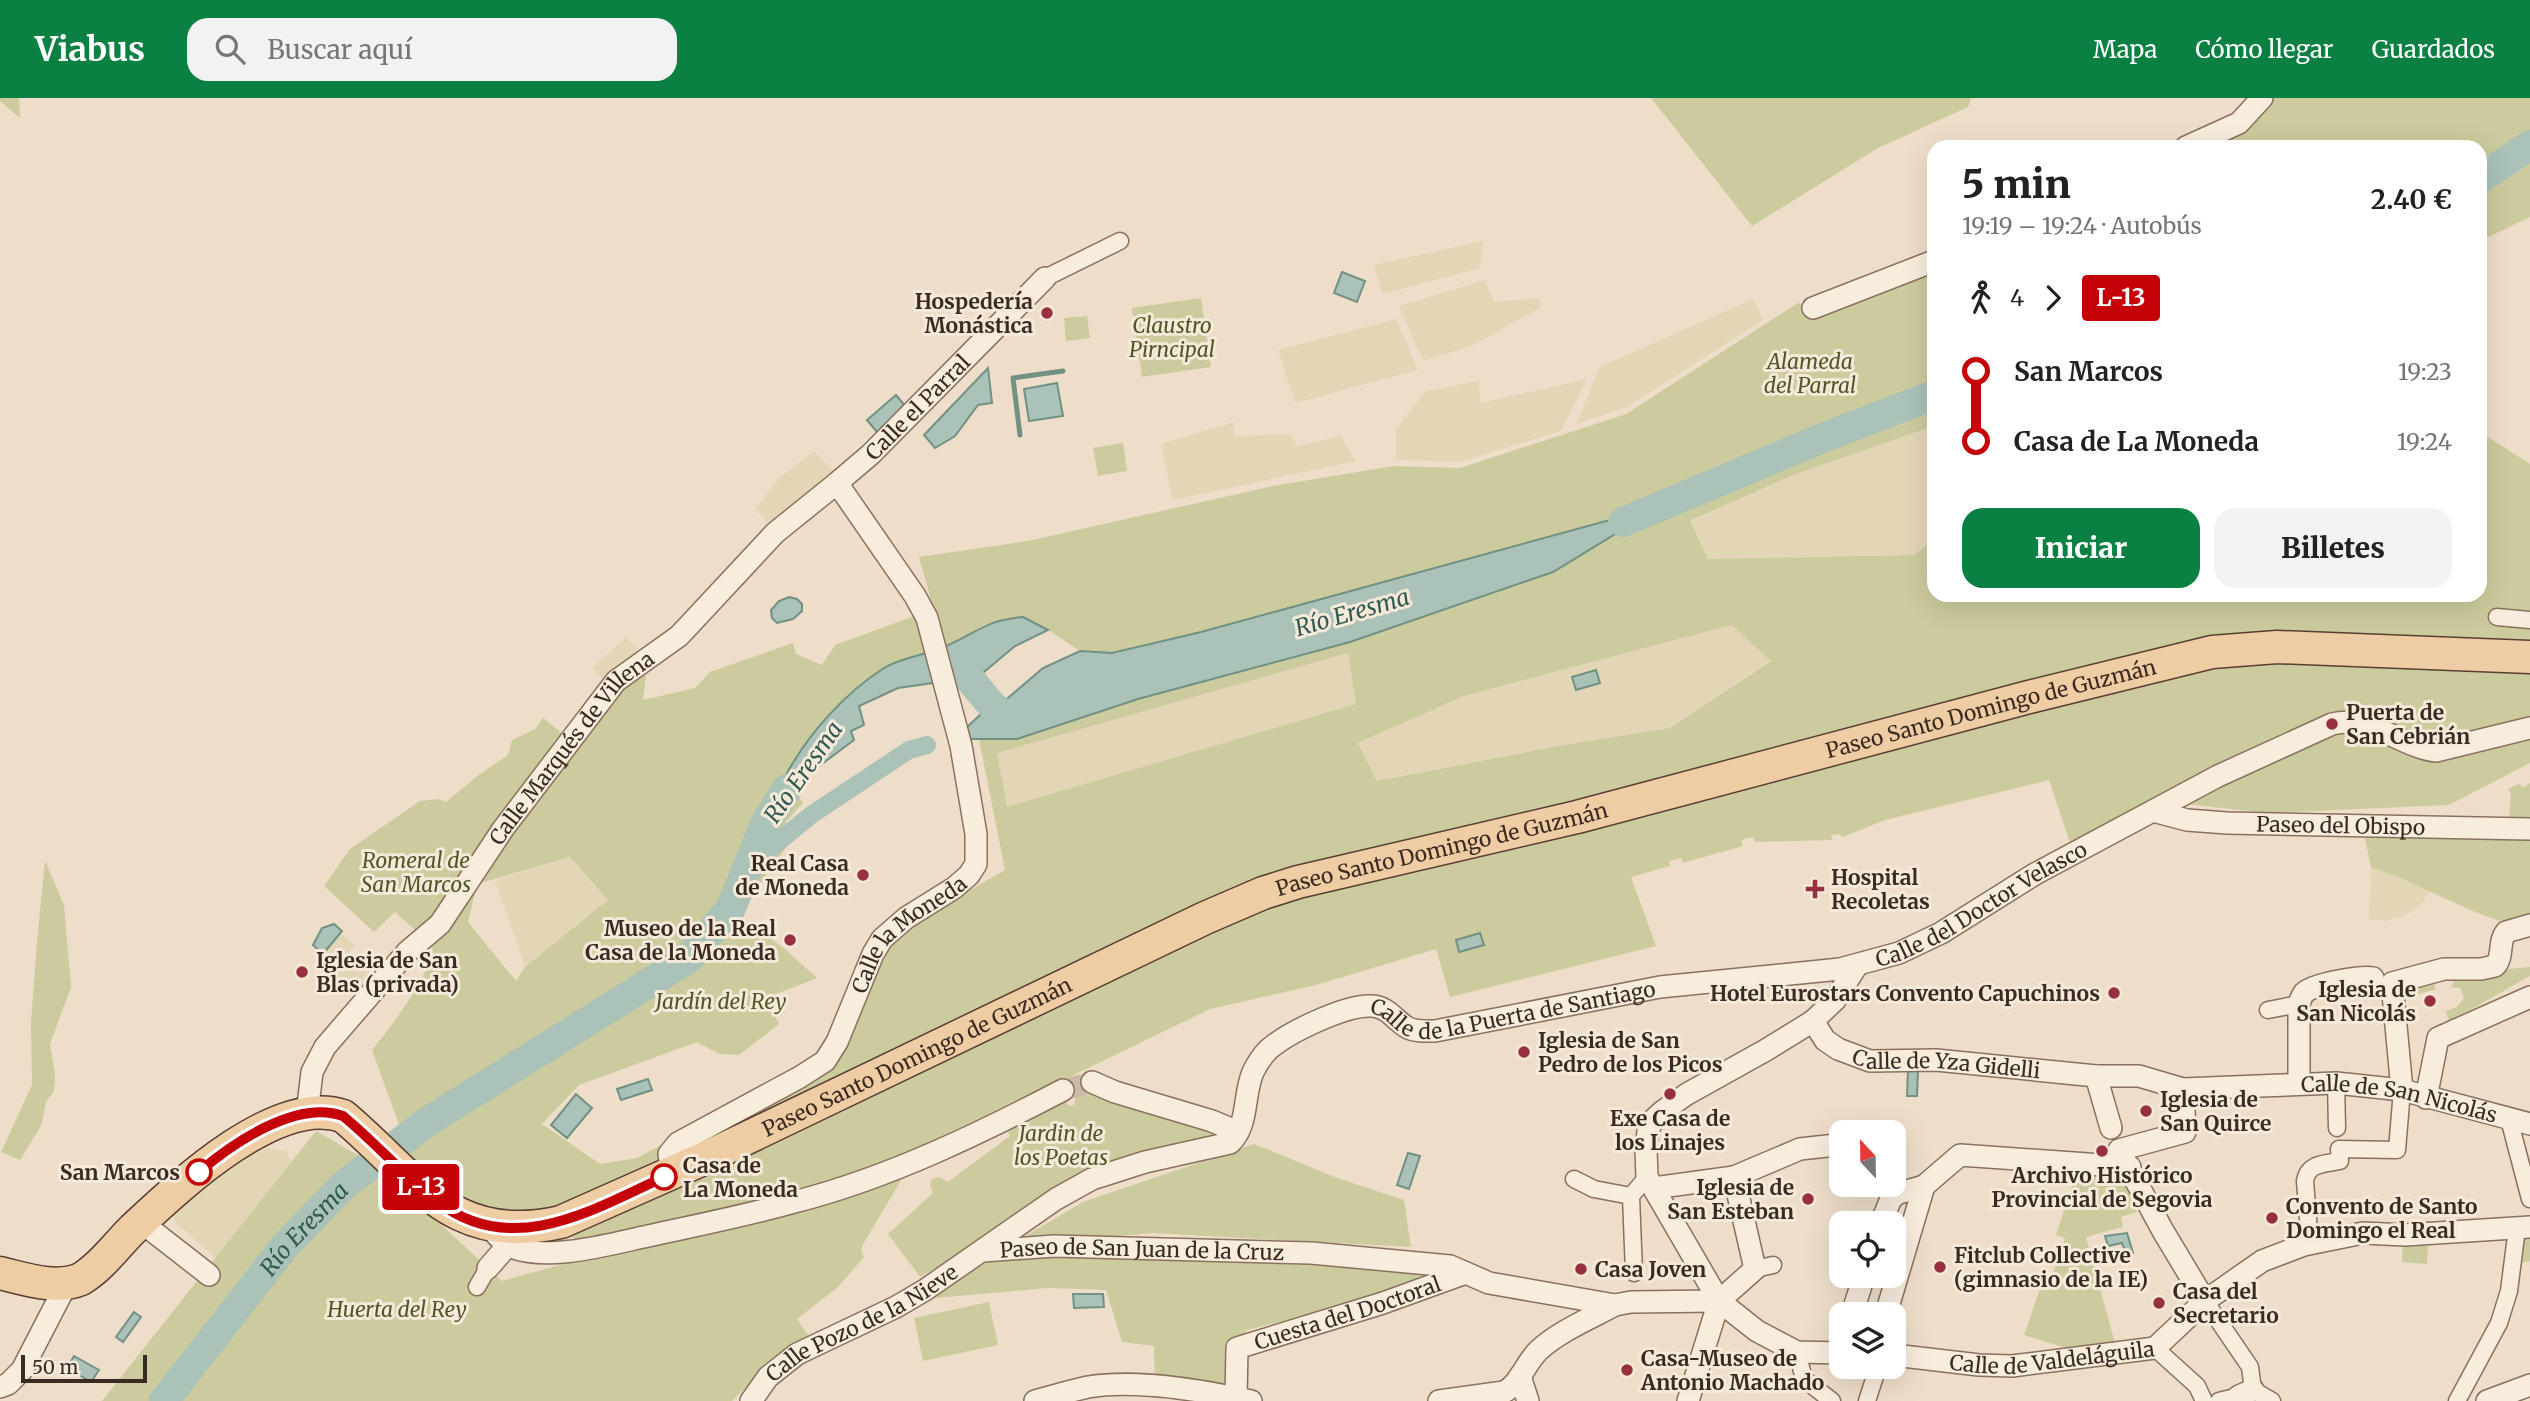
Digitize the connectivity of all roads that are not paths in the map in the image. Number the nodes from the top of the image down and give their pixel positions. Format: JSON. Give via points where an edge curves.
{"nodes":[{"id":1,"x":2262,"y":98,"type":"edge"},
{"id":2,"x":2201,"y":140,"type":"edge"},
{"id":3,"x":1120,"y":241,"type":"dead end"},
{"id":4,"x":1927,"y":264,"type":"edge"},
{"id":5,"x":1045,"y":278,"type":"joint"},
{"id":6,"x":1813,"y":308,"type":"dead end"},
{"id":7,"x":837,"y":483,"type":"junction"},
{"id":8,"x":2497,"y":617,"type":"dead end"},
{"id":9,"x":2530,"y":620,"type":"edge"},
{"id":10,"x":2530,"y":657,"type":"edge"},
{"id":11,"x":2530,"y":728,"type":"edge"},
{"id":12,"x":2153,"y":811,"type":"junction"},
{"id":13,"x":2530,"y":829,"type":"edge"},
{"id":14,"x":2530,"y":925,"type":"edge"},
{"id":15,"x":1856,"y":967,"type":"junction"},
{"id":16,"x":2385,"y":981,"type":"junction"},
{"id":17,"x":2530,"y":997,"type":"edge"},
{"id":18,"x":2300,"y":1004,"type":"junction"},
{"id":19,"x":2268,"y":1010,"type":"dead end"},
{"id":20,"x":1812,"y":1021,"type":"junction"},
{"id":21,"x":2096,"y":1076,"type":"junction"},
{"id":22,"x":1092,"y":1082,"type":"tunnel mouth"},
{"id":23,"x":2336,"y":1083,"type":"junction"},
{"id":24,"x":2299,"y":1084,"type":"junction"},
{"id":25,"x":2183,"y":1089,"type":"junction"},
{"id":26,"x":1063,"y":1090,"type":"tunnel mouth"},
{"id":27,"x":2402,"y":1090,"type":"junction"},
{"id":28,"x":2426,"y":1098,"type":"junction"},
{"id":29,"x":307,"y":1114,"type":"junction"},
{"id":30,"x":2509,"y":1119,"type":"junction"},
{"id":31,"x":2530,"y":1124,"type":"edge"},
{"id":32,"x":2111,"y":1128,"type":"dead end"},
{"id":33,"x":2337,"y":1128,"type":"dead end"},
{"id":34,"x":1238,"y":1132,"type":"junction"},
{"id":35,"x":1829,"y":1148,"type":"edge"},
{"id":36,"x":2124,"y":1158,"type":"junction"},
{"id":37,"x":672,"y":1174,"type":"junction"},
{"id":38,"x":1734,"y":1177,"type":"junction"},
{"id":39,"x":1574,"y":1179,"type":"dead end"},
{"id":40,"x":1650,"y":1182,"type":"junction"},
{"id":41,"x":1906,"y":1182,"type":"edge"},
{"id":42,"x":1924,"y":1186,"type":"junction"},
{"id":43,"x":1631,"y":1196,"type":"junction"},
{"id":44,"x":2530,"y":1199,"type":"edge"},
{"id":45,"x":1886,"y":1211,"type":"edge"},
{"id":46,"x":141,"y":1222,"type":"junction"},
{"id":47,"x":2523,"y":1228,"type":"edge"},
{"id":48,"x":498,"y":1235,"type":"junction"},
{"id":49,"x":2310,"y":1244,"type":"junction"},
{"id":50,"x":981,"y":1251,"type":"junction"},
{"id":51,"x":488,"y":1268,"type":"joint"},
{"id":52,"x":0,"y":1273,"type":"edge"},
{"id":53,"x":1466,"y":1273,"type":"junction"},
{"id":54,"x":1634,"y":1273,"type":"dead end"},
{"id":55,"x":209,"y":1275,"type":"dead end"},
{"id":56,"x":67,"y":1283,"type":"junction"},
{"id":57,"x":477,"y":1287,"type":"dead end"},
{"id":58,"x":1719,"y":1301,"type":"junction"},
{"id":59,"x":2205,"y":1301,"type":"junction"},
{"id":60,"x":1890,"y":1302,"type":"edge"},
{"id":61,"x":1623,"y":1303,"type":"junction"},
{"id":62,"x":2155,"y":1349,"type":"junction"},
{"id":63,"x":1829,"y":1351,"type":"edge"},
{"id":64,"x":1797,"y":1352,"type":"junction"},
{"id":65,"x":1906,"y":1356,"type":"edge"},
{"id":66,"x":1520,"y":1377,"type":"junction"},
{"id":67,"x":1874,"y":1379,"type":"edge"},
{"id":68,"x":2530,"y":1385,"type":"edge"},
{"id":69,"x":0,"y":1387,"type":"edge"},
{"id":70,"x":2200,"y":1394,"type":"edge"},
{"id":71,"x":2237,"y":1396,"type":"edge"},
{"id":72,"x":1822,"y":1398,"type":"edge"},
{"id":73,"x":1244,"y":1399,"type":"edge"},
{"id":74,"x":751,"y":1401,"type":"edge"},
{"id":75,"x":1035,"y":1401,"type":"edge"},
{"id":76,"x":1439,"y":1401,"type":"edge"},
{"id":77,"x":1528,"y":1401,"type":"edge"},
{"id":78,"x":1688,"y":1401,"type":"edge"},
{"id":79,"x":1867,"y":1401,"type":"edge"},
{"id":80,"x":2272,"y":1401,"type":"edge"},
{"id":81,"x":2457,"y":1401,"type":"edge"},
{"id":82,"x":2487,"y":1401,"type":"edge"}],
"edges":[{"from":1,"to":2,"type":"street","via":[[2239,123]]},
{"from":3,"to":5,"type":"street","name":"Calle el Parral"},
{"from":4,"to":6,"type":"street"},
{"from":5,"to":7,"type":"street","name":"Calle el Parral","via":[[872,454]]},
{"from":7,"to":29,"type":"street","name":"Calle Marqués de Villena","via":[[775,533],[679,636],[616,681],[503,829],[444,919],[407,952],[325,1047],[313,1072]]},
{"from":7,"to":37,"type":"street","name":"Calle la Moneda","via":[[924,610],[960,741],[977,842],[976,864],[954,888],[882,939],[825,1060],[681,1140],[669,1154]]},
{"from":8,"to":9,"type":"street"},
{"from":10,"to":37,"type":"main road","name":"Paseo Santo Domingo de Guzmán","via":[[2277,647],[2212,652],[1577,817],[1298,882],[1205,918]]},
{"from":11,"to":12,"type":"street","name":"Calle del Doctor Velasco","via":[[2436,751],[2422,750],[2361,724],[2339,722],[2218,776]]},
{"from":12,"to":13,"type":"street","name":"Paseo del Obispo","via":[[2227,823]]},
{"from":12,"to":15,"type":"street","name":"Calle del Doctor Velasco","via":[[2035,874],[1941,933]]},
{"from":14,"to":16,"type":"street","via":[[2506,932],[2496,966],[2444,969]]},
{"from":15,"to":20,"type":"street","name":"Calle del Doctor Velasco","via":[[1835,1000]]},
{"from":15,"to":34,"type":"street","name":"Calle de la Puerta de Santiago","via":[[1660,987],[1435,1031],[1408,1028],[1380,1008],[1353,1008],[1321,1018],[1264,1055],[1251,1075]]},
{"from":16,"to":18,"type":"street","via":[[2347,980],[2310,989]]},
{"from":16,"to":27,"type":"street"},
{"from":17,"to":28,"type":"street","via":[[2438,1038]]},
{"from":18,"to":19,"type":"street"},
{"from":18,"to":24,"type":"street"},
{"from":20,"to":21,"type":"street","name":"Calle de Yza Gidelli","via":[[1838,1049],[1870,1061],[1936,1060]]},
{"from":20,"to":40,"type":"street","name":"Calle del Doctor Velasco","via":[[1687,1094],[1652,1121],[1646,1150]]},
{"from":21,"to":25,"type":"street","name":"Calle de Yza Gidelli","via":[[2149,1078]]},
{"from":21,"to":32,"type":"street"},
{"from":22,"to":34,"type":"street"},
{"from":23,"to":24,"type":"street","name":"Calle de San Nicolás"},
{"from":23,"to":27,"type":"street","name":"Calle de San Nicolás"},
{"from":23,"to":33,"type":"street"},
{"from":24,"to":25,"type":"street","name":"Calle de San Nicolás"},
{"from":25,"to":36,"type":"street","via":[[2185,1132]]},
{"from":26,"to":48,"type":"street","via":[[926,1155],[800,1201],[560,1251],[535,1251]]},
{"from":27,"to":28,"type":"street","name":"Calle de San Nicolás"},
{"from":27,"to":49,"type":"street","via":[[2397,1150],[2339,1149],[2340,1161],[2314,1166],[2305,1177]]},
{"from":28,"to":30,"type":"street","name":"Calle de San Nicolás"},
{"from":29,"to":46,"type":"main road","via":[[240,1141]]},
{"from":29,"to":48,"type":"main road","name":"Paseo Santo Domingo de Guzmán","via":[[343,1116],[448,1209]]},
{"from":30,"to":31,"type":"street","name":"Calle de San Nicolás"},
{"from":30,"to":44,"type":"street"},
{"from":34,"to":50,"type":"street","name":"Paseo de San Juan de la Cruz","via":[[1230,1143],[1145,1162],[1092,1180]]},
{"from":35,"to":38,"type":"street","via":[[1800,1149]]},
{"from":36,"to":42,"type":"street","via":[[1965,1154]]},
{"from":36,"to":59,"type":"street"},
{"from":37,"to":48,"type":"main road","name":"Paseo Santo Domingo de Guzmán","via":[[561,1222]]},
{"from":38,"to":40,"type":"street"},
{"from":38,"to":58,"type":"street","via":[[1764,1267]]},
{"from":39,"to":43,"type":"street","via":[[1594,1189]]},
{"from":40,"to":43,"type":"street"},
{"from":40,"to":58,"type":"street","name":"Calle del Doctor Velasco"},
{"from":41,"to":42,"type":"street"},
{"from":42,"to":45,"type":"street","via":[[1896,1194]]},
{"from":42,"to":60,"type":"street"},
{"from":43,"to":54,"type":"street"},
{"from":46,"to":55,"type":"street"},
{"from":46,"to":56,"type":"main road","via":[[85,1276]]},
{"from":47,"to":49,"type":"street","via":[[2364,1233]]},
{"from":47,"to":81,"type":"street","via":[[2500,1323]]},
{"from":48,"to":51,"type":"street"},
{"from":49,"to":59,"type":"street","via":[[2262,1261]]},
{"from":50,"to":53,"type":"street","name":"Paseo de San Juan de la Cruz","via":[[1054,1246],[1311,1253],[1450,1266]]},
{"from":50,"to":74,"type":"street","name":"Calle Pozo de la Nieve","via":[[896,1307],[797,1354],[768,1377]]},
{"from":51,"to":57,"type":"street"},
{"from":52,"to":56,"type":"main road"},
{"from":53,"to":61,"type":"street","name":"Paseo de San Juan de la Cruz","via":[[1489,1283]]},
{"from":53,"to":73,"type":"street","name":"Cuesta del Doctoral","via":[[1237,1348]]},
{"from":56,"to":69,"type":"street","via":[[22,1370]]},
{"from":58,"to":61,"type":"street","name":"Paseo de San Juan de la Cruz"},
{"from":58,"to":64,"type":"street","via":[[1757,1331]]},
{"from":58,"to":78,"type":"street"},
{"from":59,"to":62,"type":"street"},
{"from":59,"to":71,"type":"street","via":[[2250,1367]]},
{"from":61,"to":66,"type":"street","via":[[1550,1341]]},
{"from":62,"to":65,"type":"street","name":"Calle de Valdeláguila","via":[[2012,1366]]},
{"from":62,"to":70,"type":"street","name":"Calle de Valdeláguila"},
{"from":63,"to":64,"type":"street"},
{"from":64,"to":72,"type":"street","via":[[1804,1379]]},
{"from":66,"to":76,"type":"street","via":[[1504,1392]]},
{"from":66,"to":77,"type":"street"},
{"from":67,"to":79,"type":"street"},
{"from":68,"to":82,"type":"street"},
{"from":71,"to":80,"type":"street"},
{"from":73,"to":75,"type":"street","via":[[1137,1385],[1089,1387]]}]}
